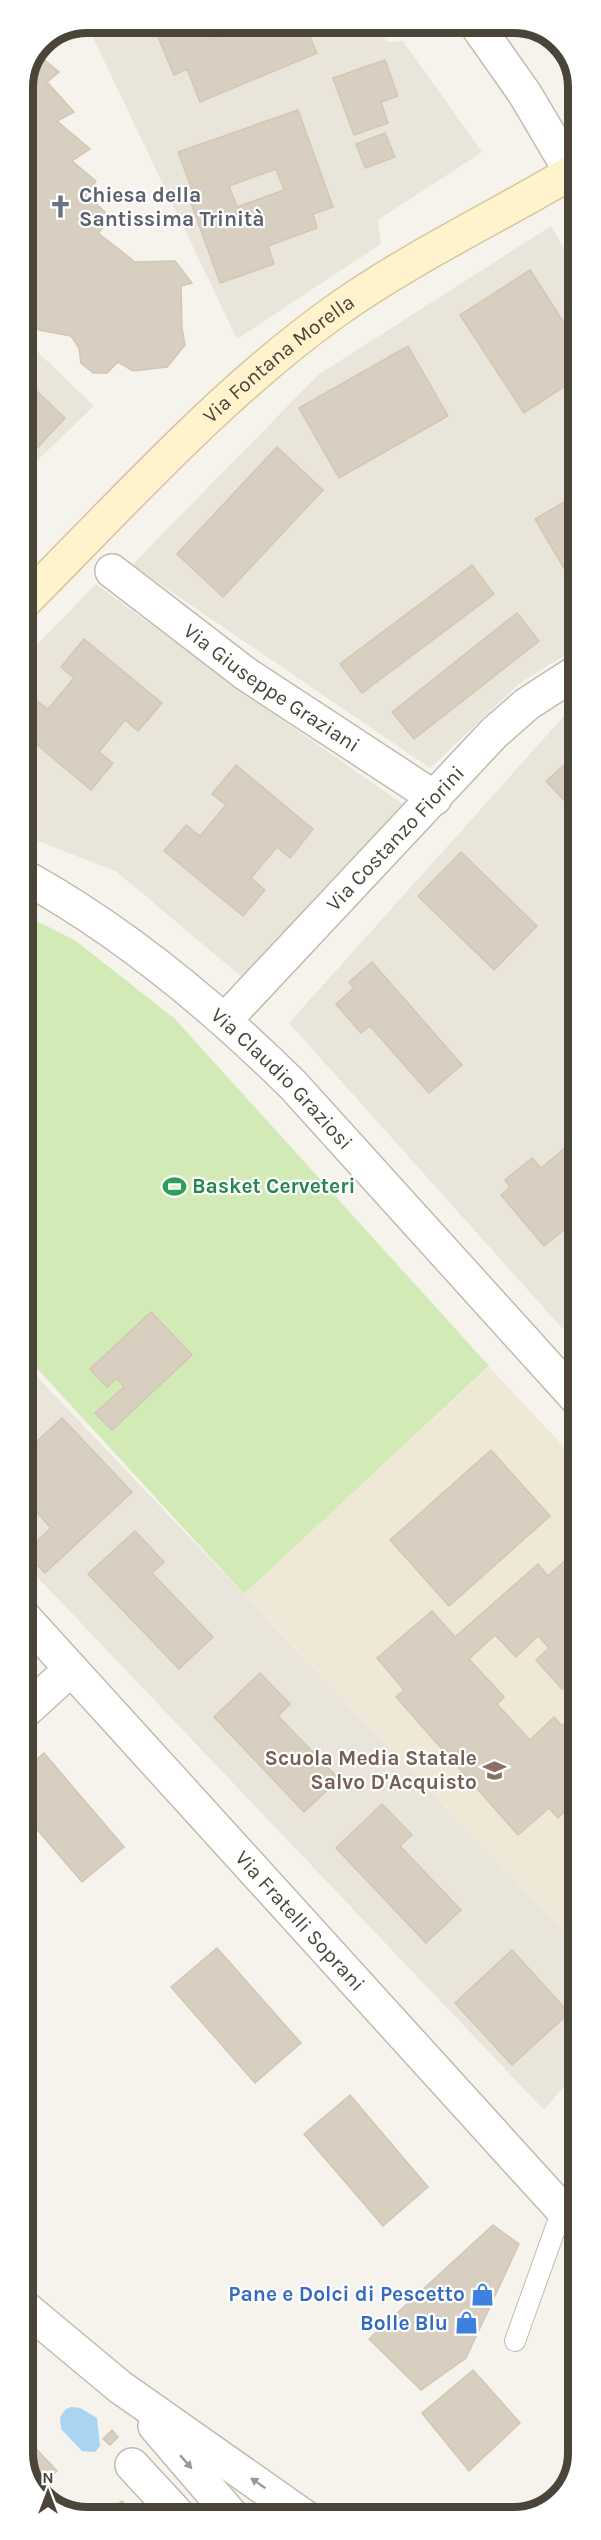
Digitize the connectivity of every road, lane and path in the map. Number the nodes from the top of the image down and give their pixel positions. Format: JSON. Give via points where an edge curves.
{"nodes":[{"id":1,"x":482,"y":33,"type":"edge"},
{"id":2,"x":568,"y":161,"type":"edge"},
{"id":3,"x":568,"y":178,"type":"edge"},
{"id":4,"x":112,"y":571,"type":"dead end"},
{"id":5,"x":33,"y":593,"type":"edge"},
{"id":6,"x":568,"y":677,"type":"edge"},
{"id":7,"x":435,"y":798,"type":"junction"},
{"id":8,"x":33,"y":882,"type":"edge"},
{"id":9,"x":225,"y":1020,"type":"junction"},
{"id":10,"x":568,"y":1389,"type":"edge"},
{"id":11,"x":33,"y":1627,"type":"edge"},
{"id":12,"x":71,"y":1669,"type":"junction"},
{"id":13,"x":33,"y":1704,"type":"edge"},
{"id":14,"x":568,"y":2216,"type":"edge"},
{"id":15,"x":568,"y":2222,"type":"edge"},
{"id":16,"x":33,"y":2314,"type":"edge"},
{"id":17,"x":515,"y":2341,"type":"dead end"},
{"id":18,"x":120,"y":2386,"type":"junction"},
{"id":19,"x":132,"y":2465,"type":"dead end"},
{"id":20,"x":171,"y":2507,"type":"edge"},
{"id":21,"x":224,"y":2507,"type":"edge"},
{"id":22,"x":291,"y":2507,"type":"edge"}],
"edges":[{"from":1,"to":2,"type":"street"},
{"from":3,"to":5,"type":"street","name":"Via Fontana Morella","via":[[380,281],[310,330],[216,410]]},
{"from":4,"to":7,"type":"street","name":"Via Giuseppe Graziani","via":[[246,674]]},
{"from":6,"to":7,"type":"street","name":"Via Costanzo Fiorini","via":[[512,717]]},
{"from":7,"to":9,"type":"street","name":"Via Costanzo Fiorini"},
{"from":8,"to":9,"type":"street","name":"Via Claudio Graziosi","via":[[112,932]]},
{"from":9,"to":10,"type":"street","name":"Via Claudio Graziosi","via":[[293,1085]]},
{"from":11,"to":12,"type":"street","name":"Via Fratelli Soprani"},
{"from":12,"to":13,"type":"street"},
{"from":12,"to":14,"type":"street","name":"Via Fratelli Soprani"},
{"from":15,"to":17,"type":"lane"},
{"from":16,"to":18,"type":"street"},
{"from":18,"to":21,"type":"street","one_way":true},
{"from":22,"to":18,"type":"street","one_way":true},
{"from":19,"to":20,"type":"street"}]}
